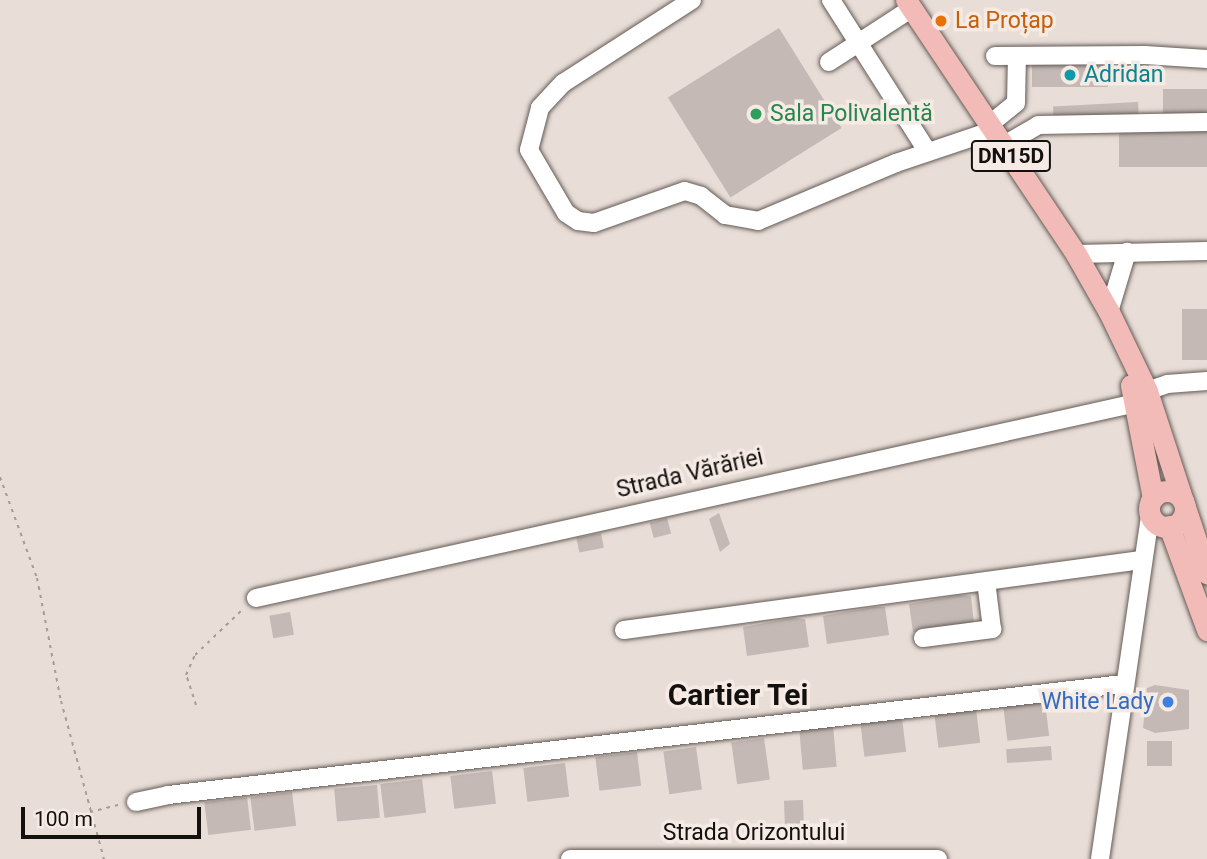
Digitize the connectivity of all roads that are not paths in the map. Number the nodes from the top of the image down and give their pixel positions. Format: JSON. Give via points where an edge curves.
{"nodes":[{"id":1,"x":692,"y":0,"type":"edge"},
{"id":2,"x":831,"y":0,"type":"edge"},
{"id":3,"x":909,"y":4,"type":"edge"},
{"id":4,"x":858,"y":43,"type":"junction"},
{"id":5,"x":1017,"y":56,"type":"junction"},
{"id":6,"x":995,"y":57,"type":"dead end"},
{"id":7,"x":1207,"y":59,"type":"edge"},
{"id":8,"x":830,"y":62,"type":"dead end"},
{"id":9,"x":1207,"y":122,"type":"edge"},
{"id":10,"x":996,"y":133,"type":"junction"},
{"id":11,"x":928,"y":152,"type":"junction"},
{"id":12,"x":1207,"y":251,"type":"edge"},
{"id":13,"x":1127,"y":252,"type":"junction"},
{"id":14,"x":1076,"y":254,"type":"junction"},
{"id":15,"x":1109,"y":314,"type":"junction"},
{"id":16,"x":1207,"y":381,"type":"edge"},
{"id":17,"x":1141,"y":397,"type":"junction"},
{"id":18,"x":1184,"y":504,"type":"junction"},
{"id":19,"x":1151,"y":506,"type":"junction"},
{"id":20,"x":1169,"y":526,"type":"junction"},
{"id":21,"x":1141,"y":560,"type":"junction"},
{"id":22,"x":1207,"y":573,"type":"edge"},
{"id":23,"x":986,"y":581,"type":"junction"},
{"id":24,"x":256,"y":598,"type":"road end"},
{"id":25,"x":624,"y":629,"type":"dead end"},
{"id":26,"x":1207,"y":630,"type":"edge"},
{"id":27,"x":923,"y":638,"type":"dead end"},
{"id":28,"x":1123,"y":684,"type":"junction"},
{"id":29,"x":136,"y":802,"type":"road end"},
{"id":30,"x":570,"y":859,"type":"edge"},
{"id":31,"x":938,"y":859,"type":"edge"},
{"id":32,"x":1100,"y":859,"type":"edge"}],
"edges":[{"from":1,"to":11,"type":"street","via":[[563,83],[534,120],[529,150],[566,214],[594,223],[685,191],[701,196],[725,215],[758,221]]},
{"from":2,"to":4,"type":"street"},
{"from":3,"to":4,"type":"street"},
{"from":3,"to":10,"type":"main road","number":"DN15D"},
{"from":4,"to":8,"type":"street"},
{"from":4,"to":11,"type":"street"},
{"from":5,"to":6,"type":"street"},
{"from":5,"to":7,"type":"street"},
{"from":5,"to":10,"type":"street","via":[[1016,103]]},
{"from":9,"to":10,"type":"street","via":[[1038,125]]},
{"from":10,"to":11,"type":"street"},
{"from":10,"to":14,"type":"main road","number":"DN15D"},
{"from":12,"to":13,"type":"street"},
{"from":13,"to":14,"type":"street"},
{"from":13,"to":15,"type":"street"},
{"from":14,"to":15,"type":"main road","number":"DN15D"},
{"from":15,"to":17,"type":"main road","number":"DN15D"},
{"from":16,"to":17,"type":"street","name":"Strada Vărăriei","via":[[1167,384]]},
{"from":17,"to":18,"type":"main road","number":"DN15D"},
{"from":17,"to":19,"type":"main road","number":"DN15D"},
{"from":17,"to":24,"type":"street","name":"Strada Vărăriei"},
{"from":18,"to":19,"type":"main road","via":[[1166,491]]},
{"from":18,"to":20,"type":"main road","via":[[1181,520]]},
{"from":18,"to":22,"type":"main road","number":"DN15D"},
{"from":19,"to":20,"type":"main road","via":[[1156,523]]},
{"from":19,"to":21,"type":"street"},
{"from":20,"to":26,"type":"main road"},
{"from":21,"to":23,"type":"street"},
{"from":21,"to":28,"type":"street"},
{"from":23,"to":25,"type":"street"},
{"from":23,"to":27,"type":"street","via":[[992,629]]},
{"from":28,"to":29,"type":"street"},
{"from":28,"to":32,"type":"street"},
{"from":30,"to":31,"type":"street","name":"Strada Orizontului"}]}
